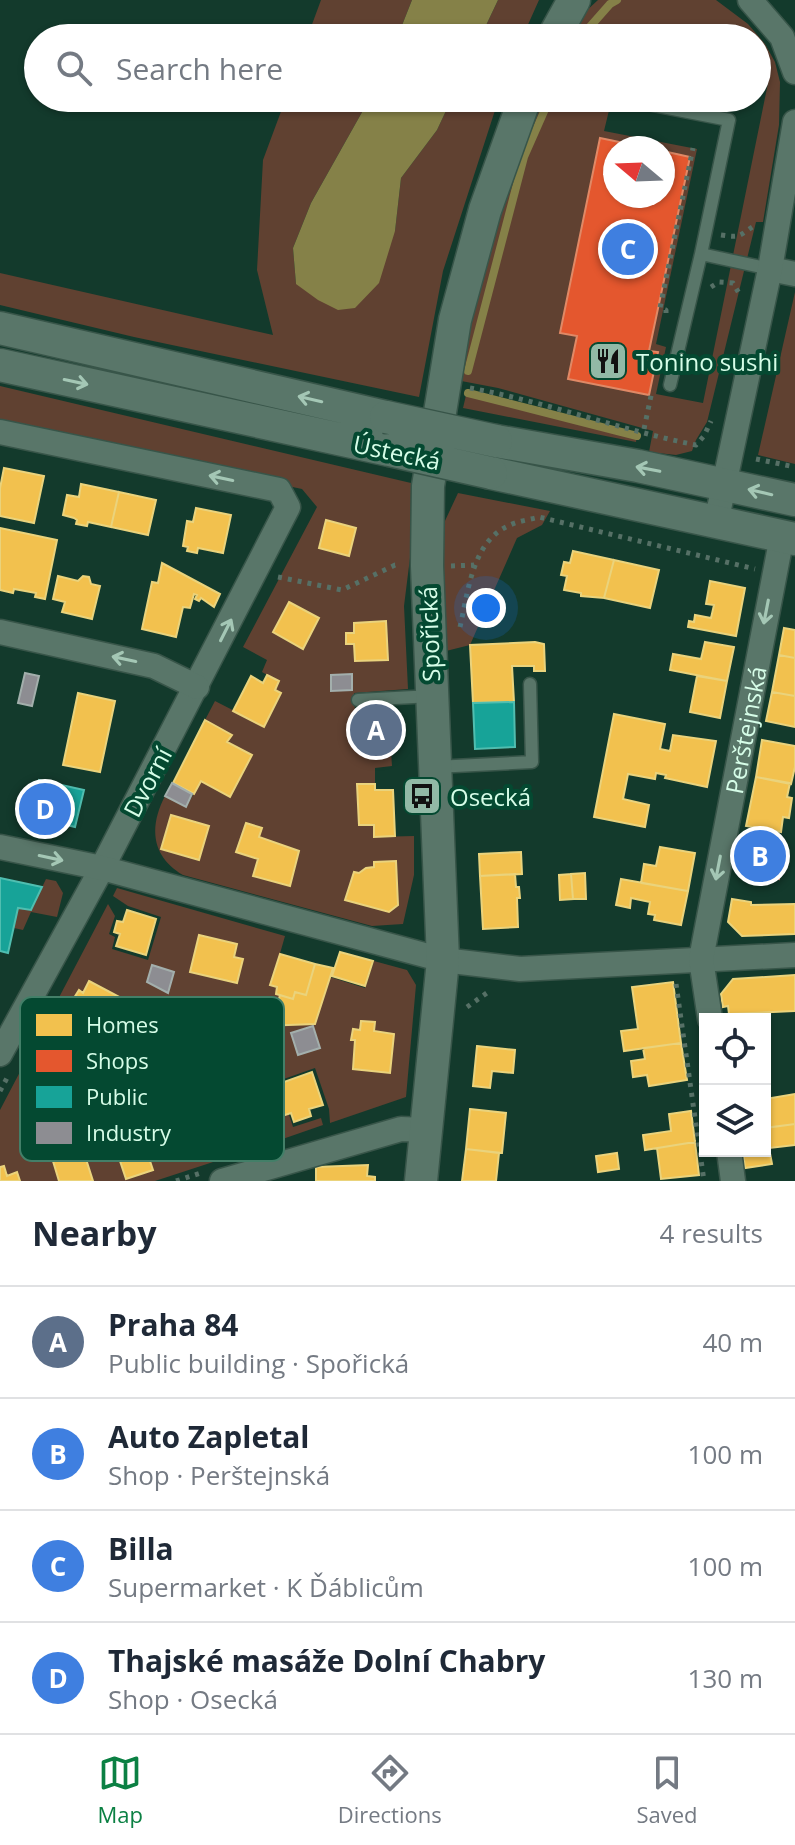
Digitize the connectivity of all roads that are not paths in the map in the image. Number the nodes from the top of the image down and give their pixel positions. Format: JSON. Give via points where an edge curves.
{"nodes":[{"id":1,"x":574,"y":0,"type":"edge"},
{"id":2,"x":750,"y":0,"type":"edge"},
{"id":3,"x":561,"y":24,"type":"edge"},
{"id":4,"x":771,"y":24,"type":"edge"},
{"id":5,"x":771,"y":24,"type":"edge"},
{"id":6,"x":795,"y":72,"type":"edge"},
{"id":7,"x":520,"y":112,"type":"edge"},
{"id":8,"x":688,"y":112,"type":"edge"},
{"id":9,"x":795,"y":122,"type":"edge"},
{"id":10,"x":701,"y":254,"type":"junction"},
{"id":11,"x":770,"y":269,"type":"junction"},
{"id":12,"x":795,"y":274,"type":"edge"},
{"id":13,"x":0,"y":328,"type":"edge"},
{"id":14,"x":0,"y":365,"type":"edge"},
{"id":15,"x":670,"y":385,"type":"dead end"},
{"id":16,"x":0,"y":432,"type":"edge"},
{"id":17,"x":724,"y":484,"type":"junction"},
{"id":18,"x":795,"y":500,"type":"edge"},
{"id":19,"x":716,"y":523,"type":"junction"},
{"id":20,"x":788,"y":538,"type":"edge"},
{"id":21,"x":0,"y":632,"type":"edge"},
{"id":22,"x":530,"y":684,"type":"dead end"},
{"id":23,"x":197,"y":687,"type":"junction"},
{"id":24,"x":432,"y":696,"type":"junction"},
{"id":25,"x":358,"y":700,"type":"dead end"},
{"id":26,"x":435,"y":767,"type":"junction"},
{"id":27,"x":0,"y":847,"type":"edge"},
{"id":28,"x":102,"y":868,"type":"junction"},
{"id":29,"x":795,"y":955,"type":"edge"},
{"id":30,"x":701,"y":959,"type":"junction"},
{"id":31,"x":443,"y":960,"type":"junction"},
{"id":32,"x":38,"y":997,"type":"edge"},
{"id":33,"x":709,"y":1013,"type":"edge"},
{"id":34,"x":20,"y":1034,"type":"edge"},
{"id":35,"x":4,"y":1066,"type":"edge"},
{"id":36,"x":426,"y":1130,"type":"junction"},
{"id":37,"x":730,"y":1157,"type":"edge"},
{"id":38,"x":284,"y":1159,"type":"edge"},
{"id":39,"x":275,"y":1161,"type":"edge"},
{"id":40,"x":212,"y":1177,"type":"edge"},
{"id":41,"x":421,"y":1181,"type":"edge"},
{"id":42,"x":733,"y":1181,"type":"edge"}],
"edges":[{"from":1,"to":3,"type":"main road"},
{"from":2,"to":5,"type":"street"},
{"from":4,"to":6,"type":"street","via":[[782,37]]},
{"from":7,"to":24,"type":"main road","name":"Spořická","via":[[468,268],[439,403],[428,486]]},
{"from":8,"to":10,"type":"lane","via":[[729,120]]},
{"from":9,"to":11,"type":"street"},
{"from":10,"to":11,"type":"lane"},
{"from":10,"to":15,"type":"lane"},
{"from":11,"to":12,"type":"street"},
{"from":11,"to":17,"type":"street"},
{"from":17,"to":13,"type":"main road","name":"Ústecká","one_way":true,"bridge":true,"via":[[496,441]]},
{"from":14,"to":19,"type":"main road","name":"Ústecká","one_way":true,"bridge":true},
{"from":23,"to":16,"type":"street","name":"Dvorní","one_way":true,"via":[[288,507],[279,490]]},
{"from":18,"to":17,"type":"main road","name":"Ústecká","one_way":true},
{"from":17,"to":19,"type":"street"},
{"from":19,"to":20,"type":"main road","name":"Ústecká"},
{"from":20,"to":30,"type":"street","name":"Perštejnská","one_way":true,"via":[[774,572]]},
{"from":23,"to":21,"type":"street","one_way":true,"via":[[154,666]]},
{"from":22,"to":26,"type":"lane","via":[[532,762]]},
{"from":23,"to":28,"type":"street","name":"Dvorní"},
{"from":24,"to":25,"type":"lane"},
{"from":24,"to":26,"type":"main road","name":"Spořická"},
{"from":26,"to":31,"type":"main road","name":"Spořická"},
{"from":27,"to":28,"type":"street","one_way":true},
{"from":28,"to":31,"type":"street"},
{"from":28,"to":32,"type":"street","name":"Dvorní"},
{"from":29,"to":30,"type":"street"},
{"from":30,"to":31,"type":"street","via":[[520,969]]},
{"from":30,"to":33,"type":"street","name":"Perštejnská"},
{"from":31,"to":36,"type":"main road","name":"Spořická"},
{"from":34,"to":35,"type":"street","name":"Dvorní"},
{"from":36,"to":38,"type":"street","via":[[401,1129]]},
{"from":36,"to":41,"type":"main road","name":"Spořická"},
{"from":37,"to":42,"type":"street"},
{"from":39,"to":40,"type":"street"}]}
